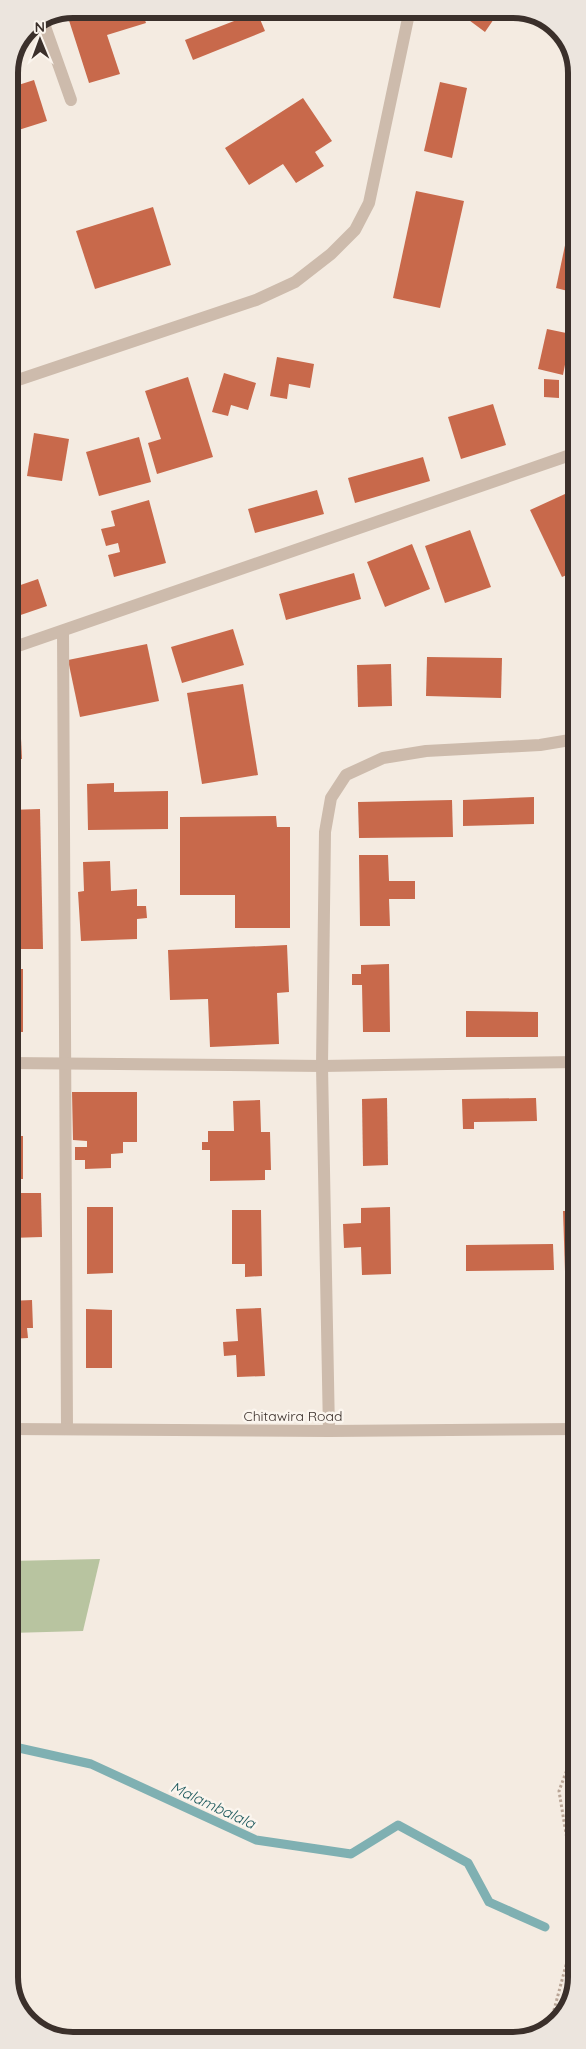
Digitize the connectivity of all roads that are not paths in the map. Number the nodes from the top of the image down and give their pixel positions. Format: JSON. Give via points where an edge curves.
{"nodes":[{"id":1,"x":408,"y":18,"type":"edge"},
{"id":2,"x":45,"y":26,"type":"edge"},
{"id":3,"x":71,"y":100,"type":"dead end"},
{"id":4,"x":18,"y":380,"type":"edge"},
{"id":5,"x":568,"y":456,"type":"edge"},
{"id":6,"x":63,"y":632,"type":"junction"},
{"id":7,"x":18,"y":646,"type":"edge"},
{"id":8,"x":568,"y":740,"type":"edge"},
{"id":9,"x":568,"y":1062,"type":"edge"},
{"id":10,"x":18,"y":1063,"type":"edge"},
{"id":11,"x":66,"y":1063,"type":"junction"},
{"id":12,"x":322,"y":1066,"type":"junction"},
{"id":13,"x":18,"y":1429,"type":"edge"},
{"id":14,"x":67,"y":1429,"type":"junction"},
{"id":15,"x":568,"y":1429,"type":"edge"},
{"id":16,"x":329,"y":1431,"type":"junction"}],
"edges":[{"from":1,"to":4,"type":"street","via":[[369,203],[356,230],[331,254],[295,282],[256,300]]},
{"from":2,"to":3,"type":"street"},
{"from":5,"to":6,"type":"street"},
{"from":6,"to":7,"type":"street"},
{"from":6,"to":11,"type":"street"},
{"from":8,"to":12,"type":"street","via":[[540,745],[426,751],[383,758],[346,775],[331,798],[325,832]]},
{"from":9,"to":12,"type":"street"},
{"from":10,"to":11,"type":"street"},
{"from":11,"to":12,"type":"street"},
{"from":11,"to":14,"type":"street"},
{"from":12,"to":16,"type":"street"},
{"from":13,"to":14,"type":"street","name":"Chitawira Road"},
{"from":14,"to":16,"type":"street","name":"Chitawira Road"},
{"from":15,"to":16,"type":"street","name":"Chitawira Road"}]}
